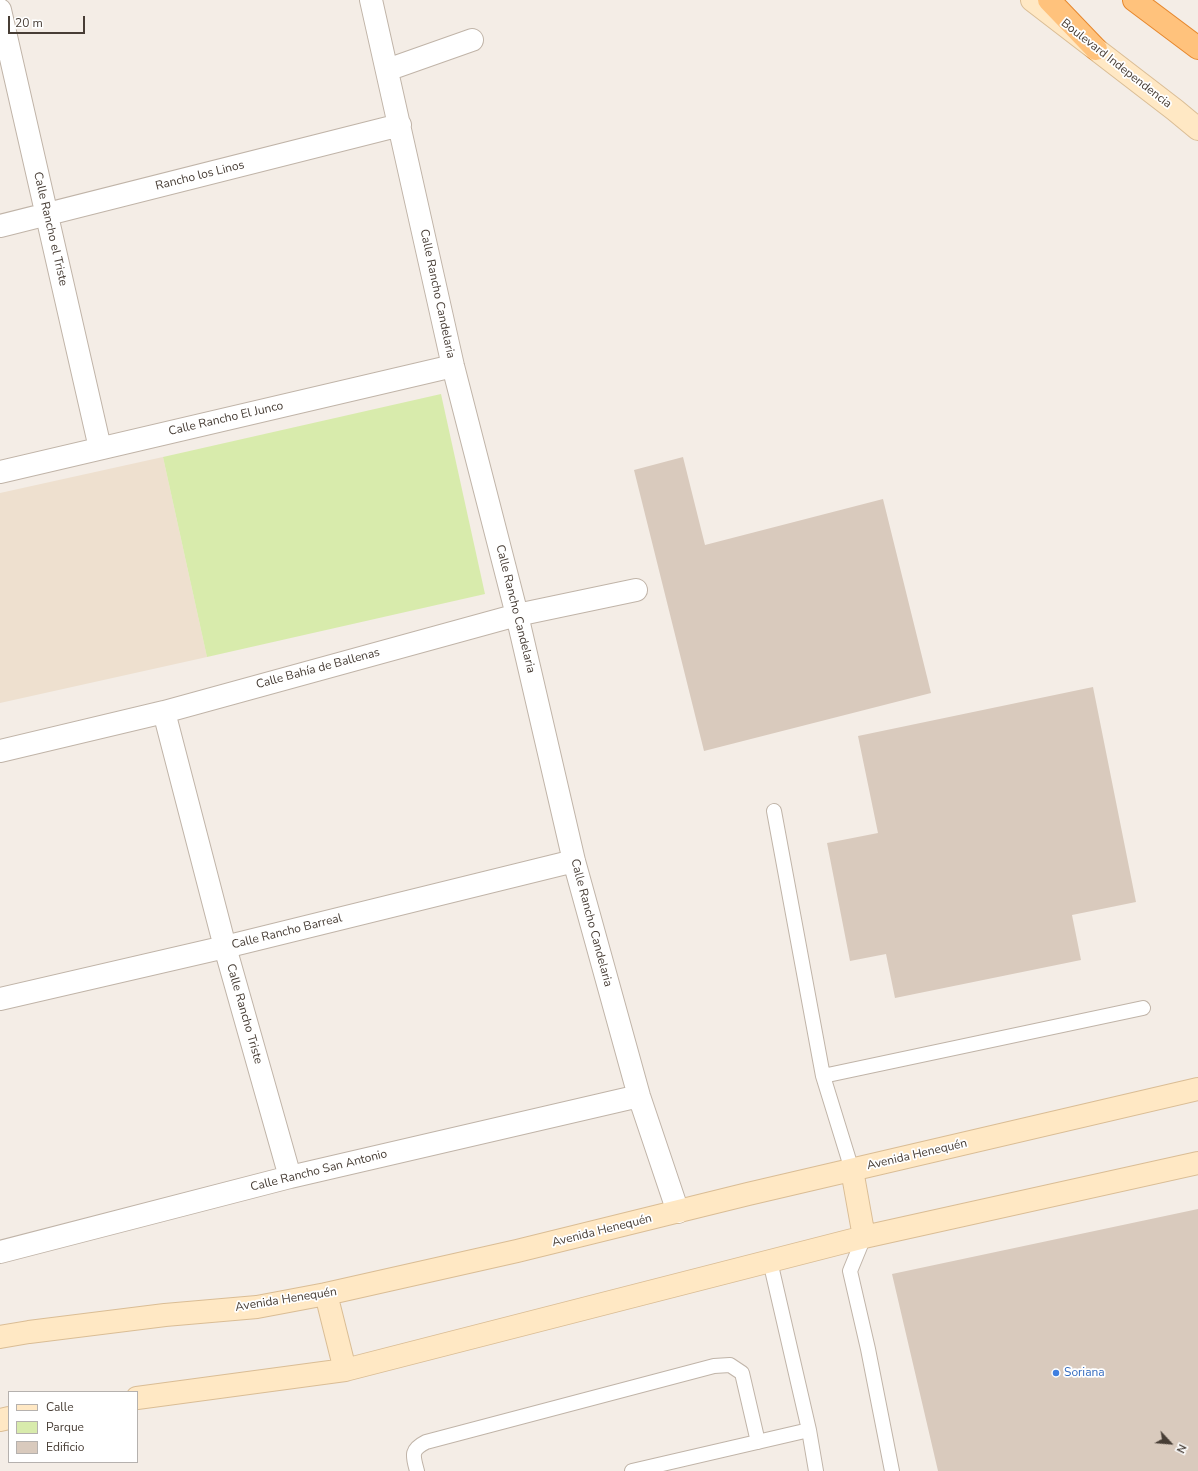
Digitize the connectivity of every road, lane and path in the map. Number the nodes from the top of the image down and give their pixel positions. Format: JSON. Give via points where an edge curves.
{"nodes":[{"id":1,"x":371,"y":0,"type":"edge"},
{"id":2,"x":1032,"y":0,"type":"edge"},
{"id":3,"x":1049,"y":0,"type":"edge"},
{"id":4,"x":1134,"y":0,"type":"edge"},
{"id":5,"x":0,"y":10,"type":"edge"},
{"id":6,"x":472,"y":40,"type":"dead end"},
{"id":7,"x":1198,"y":48,"type":"edge"},
{"id":8,"x":1096,"y":49,"type":"junction"},
{"id":9,"x":387,"y":70,"type":"junction"},
{"id":10,"x":400,"y":125,"type":"junction"},
{"id":11,"x":1198,"y":129,"type":"edge"},
{"id":12,"x":47,"y":215,"type":"junction"},
{"id":13,"x":0,"y":226,"type":"edge"},
{"id":14,"x":453,"y":366,"type":"junction"},
{"id":15,"x":100,"y":448,"type":"junction"},
{"id":16,"x":0,"y":472,"type":"edge"},
{"id":17,"x":636,"y":590,"type":"dead end"},
{"id":18,"x":518,"y":615,"type":"junction"},
{"id":19,"x":164,"y":712,"type":"junction"},
{"id":20,"x":0,"y":751,"type":"edge"},
{"id":21,"x":774,"y":811,"type":"dead end"},
{"id":22,"x":574,"y":861,"type":"junction"},
{"id":23,"x":225,"y":947,"type":"junction"},
{"id":24,"x":0,"y":999,"type":"edge"},
{"id":25,"x":1143,"y":1008,"type":"dead end"},
{"id":26,"x":823,"y":1076,"type":"junction"},
{"id":27,"x":1198,"y":1089,"type":"edge"},
{"id":28,"x":639,"y":1096,"type":"junction"},
{"id":29,"x":1198,"y":1163,"type":"edge"},
{"id":30,"x":852,"y":1170,"type":"junction"},
{"id":31,"x":290,"y":1177,"type":"junction"},
{"id":32,"x":678,"y":1212,"type":"junction"},
{"id":33,"x":864,"y":1236,"type":"junction"},
{"id":34,"x":0,"y":1252,"type":"edge"},
{"id":35,"x":770,"y":1261,"type":"junction"},
{"id":36,"x":326,"y":1294,"type":"junction"},
{"id":37,"x":0,"y":1337,"type":"edge"},
{"id":38,"x":346,"y":1370,"type":"junction"},
{"id":39,"x":138,"y":1398,"type":"edge"},
{"id":40,"x":809,"y":1430,"type":"junction"},
{"id":41,"x":758,"y":1442,"type":"junction"},
{"id":42,"x":417,"y":1471,"type":"edge"},
{"id":43,"x":632,"y":1471,"type":"edge"},
{"id":44,"x":816,"y":1471,"type":"edge"},
{"id":45,"x":892,"y":1471,"type":"edge"}],
"edges":[{"from":1,"to":9,"type":"street","name":"Calle Rancho Candelaria"},
{"from":2,"to":8,"type":"main road","name":"Boulevard Independencia"},
{"from":3,"to":8,"type":"highway"},
{"from":4,"to":7,"type":"highway"},
{"from":5,"to":12,"type":"street","name":"Calle Rancho el Triste"},
{"from":6,"to":9,"type":"street"},
{"from":8,"to":11,"type":"main road","name":"Boulevard Independencia"},
{"from":9,"to":10,"type":"street","name":"Calle Rancho Candelaria"},
{"from":10,"to":12,"type":"street","name":"Rancho los Linos"},
{"from":10,"to":14,"type":"street","name":"Calle Rancho Candelaria"},
{"from":12,"to":13,"type":"street","name":"Rancho los Linos"},
{"from":12,"to":15,"type":"street","name":"Calle Rancho el Triste"},
{"from":14,"to":15,"type":"street","name":"Calle Rancho El Junco"},
{"from":14,"to":18,"type":"street","name":"Calle Rancho Candelaria"},
{"from":15,"to":16,"type":"street","name":"Calle Rancho El Junco"},
{"from":17,"to":18,"type":"street","name":"Calle Bahía de Ballenas"},
{"from":18,"to":19,"type":"street","name":"Calle Bahía de Ballenas"},
{"from":18,"to":22,"type":"street","name":"Calle Rancho Candelaria"},
{"from":19,"to":20,"type":"street","name":"Calle Bahía de Ballenas"},
{"from":19,"to":23,"type":"street","name":"Calle Rancho Triste"},
{"from":21,"to":26,"type":"lane"},
{"from":22,"to":23,"type":"street","name":"Calle Rancho Barreal"},
{"from":22,"to":28,"type":"street","name":"Calle Rancho Candelaria"},
{"from":23,"to":24,"type":"street","name":"Calle Rancho Barreal"},
{"from":23,"to":31,"type":"street","name":"Calle Rancho Triste"},
{"from":25,"to":26,"type":"lane"},
{"from":26,"to":30,"type":"lane"},
{"from":27,"to":30,"type":"main road","name":"Avenida Henequén"},
{"from":28,"to":31,"type":"street","name":"Calle Rancho San Antonio"},
{"from":28,"to":32,"type":"street","name":"Calle Rancho Candelaria"},
{"from":29,"to":33,"type":"main road"},
{"from":30,"to":32,"type":"main road","name":"Avenida Henequén"},
{"from":30,"to":33,"type":"main road"},
{"from":31,"to":34,"type":"street","name":"Calle Rancho San Antonio"},
{"from":32,"to":36,"type":"main road","name":"Avenida Henequén"},
{"from":33,"to":35,"type":"main road"},
{"from":33,"to":45,"type":"lane","via":[[850,1272]]},
{"from":35,"to":38,"type":"main road"},
{"from":35,"to":40,"type":"lane"},
{"from":36,"to":37,"type":"main road","name":"Avenida Henequén","via":[[257,1307],[165,1315]]},
{"from":36,"to":38,"type":"main road"},
{"from":38,"to":39,"type":"main road"},
{"from":40,"to":41,"type":"lane"},
{"from":40,"to":44,"type":"lane"},
{"from":41,"to":42,"type":"lane","via":[[742,1373],[730,1365],[714,1366],[426,1442],[419,1445],[413,1456]]},
{"from":41,"to":43,"type":"lane"}]}
